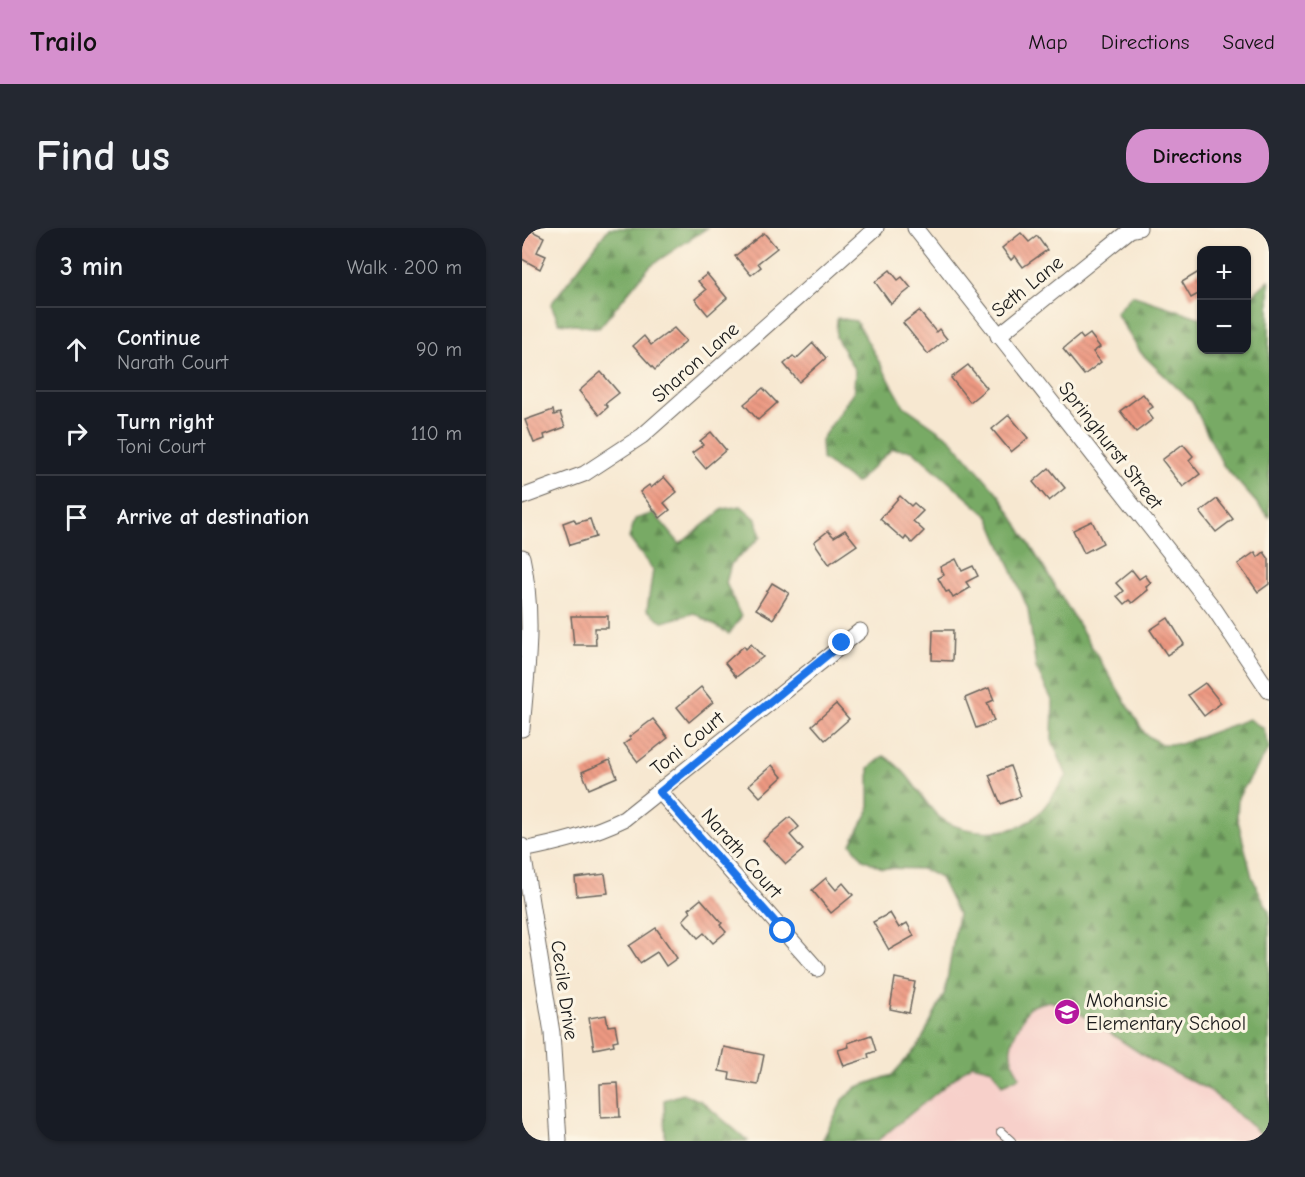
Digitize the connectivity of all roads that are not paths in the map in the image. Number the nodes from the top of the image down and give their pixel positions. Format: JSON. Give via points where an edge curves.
{"nodes":[{"id":1,"x":876,"y":228,"type":"edge"},
{"id":2,"x":915,"y":228,"type":"edge"},
{"id":3,"x":1139,"y":228,"type":"edge"},
{"id":4,"x":998,"y":336,"type":"junction"},
{"id":5,"x":522,"y":497,"type":"edge"},
{"id":6,"x":522,"y":558,"type":"edge"},
{"id":7,"x":860,"y":631,"type":"dead end"},
{"id":8,"x":1269,"y":691,"type":"edge"},
{"id":9,"x":522,"y":729,"type":"edge"},
{"id":10,"x":660,"y":792,"type":"junction"},
{"id":11,"x":522,"y":848,"type":"edge"},
{"id":12,"x":816,"y":969,"type":"dead end"},
{"id":13,"x":1001,"y":1132,"type":"dead end"},
{"id":14,"x":559,"y":1141,"type":"edge"},
{"id":15,"x":1011,"y":1141,"type":"edge"}],
"edges":[{"from":1,"to":5,"type":"street","name":"Sharon Lane","via":[[642,436],[584,474]]},
{"from":2,"to":4,"type":"street","name":"Springhurst Street"},
{"from":3,"to":4,"type":"street","name":"Seth Lane","via":[[1130,230]]},
{"from":4,"to":8,"type":"street","name":"Springhurst Street","via":[[1215,610]]},
{"from":6,"to":9,"type":"street","via":[[530,603]]},
{"from":7,"to":10,"type":"street","name":"Toni Court"},
{"from":10,"to":11,"type":"street","name":"Toni Court","via":[[624,819],[598,832]]},
{"from":10,"to":12,"type":"street","name":"Narath Court"},
{"from":11,"to":14,"type":"street","name":"Cecile Drive","via":[[552,1033]]},
{"from":13,"to":15,"type":"lane"}]}
